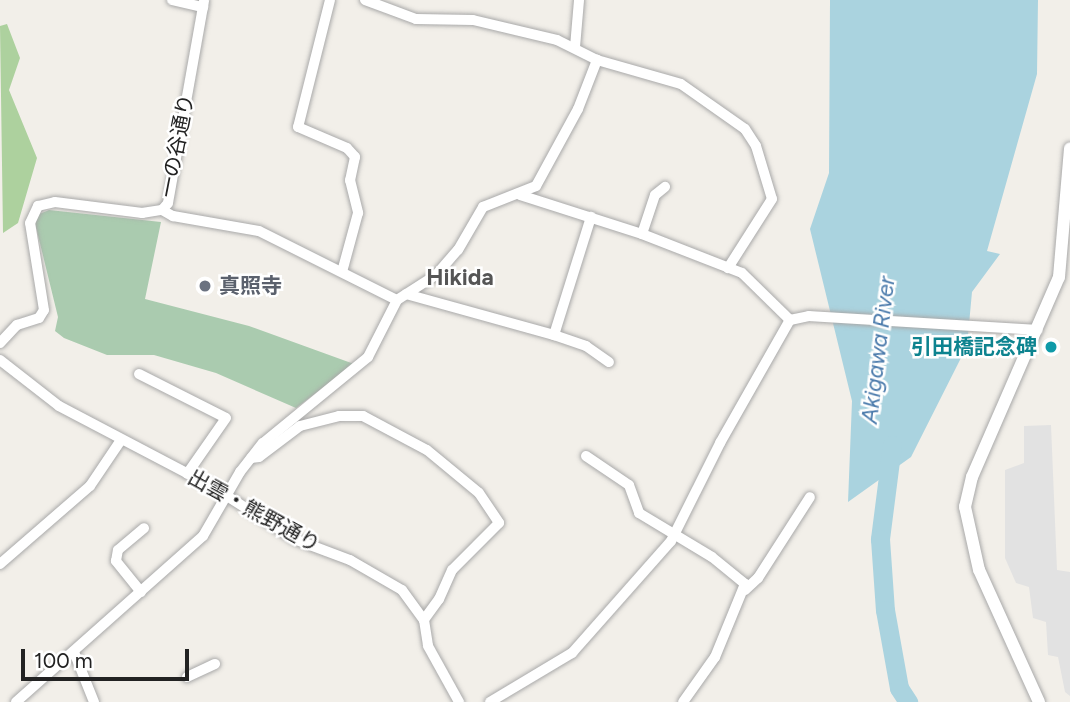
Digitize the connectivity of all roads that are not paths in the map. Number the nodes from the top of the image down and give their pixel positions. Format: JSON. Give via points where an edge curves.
{"nodes":[{"id":1,"x":172,"y":0,"type":"edge"},
{"id":2,"x":330,"y":0,"type":"edge"},
{"id":3,"x":365,"y":0,"type":"edge"},
{"id":4,"x":579,"y":0,"type":"edge"},
{"id":5,"x":203,"y":4,"type":"edge"},
{"id":6,"x":575,"y":47,"type":"junction"},
{"id":7,"x":597,"y":60,"type":"junction"},
{"id":8,"x":1070,"y":148,"type":"edge"},
{"id":9,"x":665,"y":187,"type":"dead end"},
{"id":10,"x":520,"y":195,"type":"junction"},
{"id":11,"x":162,"y":210,"type":"junction"},
{"id":12,"x":591,"y":217,"type":"junction"},
{"id":13,"x":642,"y":234,"type":"junction"},
{"id":14,"x":728,"y":268,"type":"junction"},
{"id":15,"x":342,"y":272,"type":"junction"},
{"id":16,"x":402,"y":297,"type":"junction"},
{"id":17,"x":790,"y":320,"type":"junction"},
{"id":18,"x":1033,"y":329,"type":"junction"},
{"id":19,"x":554,"y":335,"type":"junction"},
{"id":20,"x":0,"y":343,"type":"edge"},
{"id":21,"x":0,"y":360,"type":"edge"},
{"id":22,"x":609,"y":362,"type":"dead end"},
{"id":23,"x":139,"y":374,"type":"dead end"},
{"id":24,"x":121,"y":440,"type":"junction"},
{"id":25,"x":586,"y":456,"type":"dead end"},
{"id":26,"x":251,"y":458,"type":"junction"},
{"id":27,"x":187,"y":474,"type":"junction"},
{"id":28,"x":227,"y":495,"type":"junction"},
{"id":29,"x":810,"y":497,"type":"dead end"},
{"id":30,"x":144,"y":528,"type":"dead end"},
{"id":31,"x":676,"y":535,"type":"junction"},
{"id":32,"x":0,"y":564,"type":"edge"},
{"id":33,"x":745,"y":590,"type":"junction"},
{"id":34,"x":141,"y":592,"type":"junction"},
{"id":35,"x":424,"y":620,"type":"junction"},
{"id":36,"x":74,"y":652,"type":"junction"},
{"id":37,"x":215,"y":664,"type":"dead end"},
{"id":38,"x":187,"y":677,"type":"dead end"},
{"id":39,"x":16,"y":702,"type":"edge"},
{"id":40,"x":94,"y":702,"type":"edge"},
{"id":41,"x":459,"y":702,"type":"edge"},
{"id":42,"x":490,"y":702,"type":"edge"},
{"id":43,"x":683,"y":702,"type":"edge"},
{"id":44,"x":1039,"y":702,"type":"edge"}],
"edges":[{"from":1,"to":5,"type":"street"},
{"from":2,"to":15,"type":"street","via":[[298,127],[347,148],[355,157],[350,180],[358,213]]},
{"from":3,"to":6,"type":"street","via":[[396,15],[473,19]]},
{"from":4,"to":6,"type":"street"},
{"from":5,"to":11,"type":"street","name":"一の谷通り","via":[[169,197]]},
{"from":6,"to":7,"type":"street"},
{"from":7,"to":10,"type":"street","via":[[558,150],[536,186]]},
{"from":7,"to":14,"type":"street","via":[[681,85],[752,138],[772,199]]},
{"from":8,"to":18,"type":"street","via":[[1059,277]]},
{"from":9,"to":13,"type":"street","via":[[655,195]]},
{"from":10,"to":12,"type":"street"},
{"from":10,"to":16,"type":"street","via":[[483,207],[458,250],[436,275]]},
{"from":11,"to":15,"type":"street","via":[[173,216],[259,230]]},
{"from":11,"to":20,"type":"street","name":"一の谷通り","via":[[142,213],[55,202],[38,206],[30,223],[44,310],[39,318],[17,325]]},
{"from":12,"to":13,"type":"street"},
{"from":12,"to":19,"type":"street"},
{"from":13,"to":14,"type":"street"},
{"from":14,"to":17,"type":"street","via":[[754,281]]},
{"from":15,"to":16,"type":"street"},
{"from":16,"to":19,"type":"street"},
{"from":16,"to":26,"type":"street","via":[[368,357]]},
{"from":17,"to":18,"type":"street","via":[[830,317]]},
{"from":17,"to":31,"type":"street","via":[[720,443]]},
{"from":18,"to":44,"type":"street","via":[[972,477],[965,513],[979,570]]},
{"from":19,"to":22,"type":"street","via":[[586,346]]},
{"from":21,"to":24,"type":"street","name":"出雲・熊野通り","via":[[59,406]]},
{"from":23,"to":27,"type":"street","via":[[226,418]]},
{"from":24,"to":27,"type":"street","name":"出雲・熊野通り"},
{"from":24,"to":32,"type":"street","via":[[90,486]]},
{"from":25,"to":31,"type":"street","via":[[629,485],[639,513]]},
{"from":26,"to":28,"type":"street"},
{"from":26,"to":35,"type":"street","via":[[259,457],[300,426],[339,416],[363,416],[427,450],[478,493],[499,523],[452,570]]},
{"from":27,"to":28,"type":"street","name":"出雲・熊野通り"},
{"from":28,"to":34,"type":"street","via":[[203,536]]},
{"from":28,"to":35,"type":"street","name":"出雲・熊野通り","via":[[294,539],[350,560],[392,583]]},
{"from":29,"to":33,"type":"street","via":[[758,578]]},
{"from":30,"to":34,"type":"street","via":[[118,550],[116,561]]},
{"from":31,"to":33,"type":"street","via":[[742,580]]},
{"from":31,"to":42,"type":"street","via":[[581,645]]},
{"from":33,"to":43,"type":"street","via":[[728,618],[715,657]]},
{"from":34,"to":36,"type":"street"},
{"from":35,"to":41,"type":"street","name":"出雲・熊野通り","via":[[428,646]]},
{"from":36,"to":39,"type":"street"},
{"from":36,"to":40,"type":"street"},
{"from":37,"to":38,"type":"street"}]}
